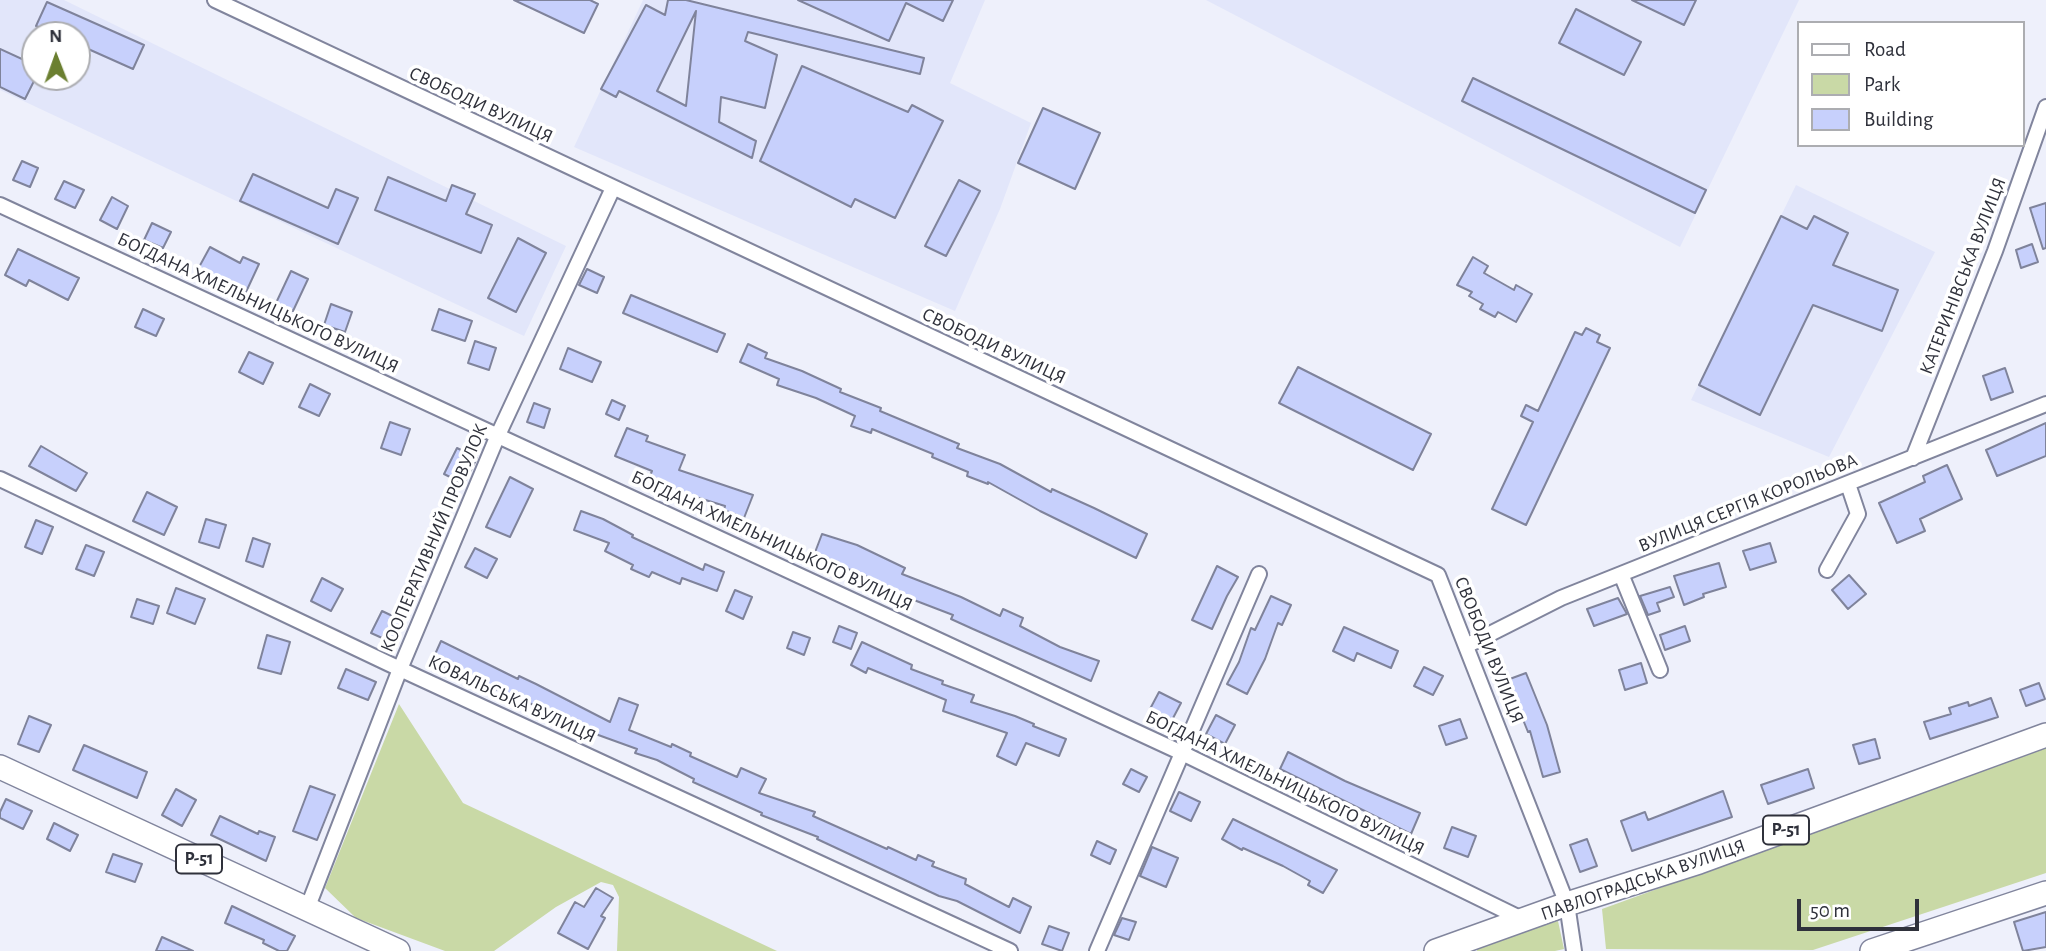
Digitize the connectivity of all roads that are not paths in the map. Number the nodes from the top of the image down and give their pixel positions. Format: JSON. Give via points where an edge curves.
{"nodes":[{"id":1,"x":215,"y":0,"type":"edge"},
{"id":2,"x":2046,"y":107,"type":"edge"},
{"id":3,"x":613,"y":188,"type":"junction"},
{"id":4,"x":0,"y":205,"type":"edge"},
{"id":5,"x":2046,"y":404,"type":"edge"},
{"id":6,"x":498,"y":435,"type":"junction"},
{"id":7,"x":1913,"y":458,"type":"junction"},
{"id":8,"x":0,"y":479,"type":"edge"},
{"id":9,"x":1848,"y":484,"type":"junction"},
{"id":10,"x":1827,"y":570,"type":"dead end"},
{"id":11,"x":1259,"y":574,"type":"dead end"},
{"id":12,"x":1621,"y":574,"type":"junction"},
{"id":13,"x":1468,"y":645,"type":"junction"},
{"id":14,"x":400,"y":669,"type":"junction"},
{"id":15,"x":1660,"y":670,"type":"dead end"},
{"id":16,"x":2046,"y":735,"type":"edge"},
{"id":17,"x":1182,"y":753,"type":"junction"},
{"id":18,"x":0,"y":767,"type":"edge"},
{"id":19,"x":2046,"y":893,"type":"edge"},
{"id":20,"x":1567,"y":904,"type":"junction"},
{"id":21,"x":307,"y":909,"type":"junction"},
{"id":22,"x":1524,"y":920,"type":"junction"},
{"id":23,"x":398,"y":951,"type":"edge"},
{"id":24,"x":1010,"y":951,"type":"edge"},
{"id":25,"x":1097,"y":951,"type":"edge"},
{"id":26,"x":1436,"y":951,"type":"edge"},
{"id":27,"x":1574,"y":951,"type":"edge"},
{"id":28,"x":1872,"y":951,"type":"edge"}],
"edges":[{"from":1,"to":3,"type":"street","name":"СВОБОДИ ВУЛИЦЯ"},
{"from":2,"to":7,"type":"street","name":"КАТЕРИНІВСЬКА ВУЛИЦЯ"},
{"from":3,"to":6,"type":"street","name":"КООПЕРАТИВНИЙ ПРОВУЛОК"},
{"from":3,"to":13,"type":"street","name":"СВОБОДИ ВУЛИЦЯ","via":[[1438,575]]},
{"from":4,"to":6,"type":"street","name":"БОГДАНА ХМЕЛЬНИЦЬКОГО ВУЛИЦЯ"},
{"from":5,"to":7,"type":"street","name":"ВУЛИЦЯ СЕРГІЯ КОРОЛЬОВА"},
{"from":6,"to":14,"type":"street","name":"КООПЕРАТИВНИЙ ПРОВУЛОК"},
{"from":6,"to":17,"type":"street","name":"БОГДАНА ХМЕЛЬНИЦЬКОГО ВУЛИЦЯ"},
{"from":7,"to":9,"type":"street","name":"ВУЛИЦЯ СЕРГІЯ КОРОЛЬОВА"},
{"from":8,"to":14,"type":"street","name":"КОВАЛЬСЬКА ВУЛИЦЯ"},
{"from":9,"to":10,"type":"street","via":[[1858,514]]},
{"from":9,"to":12,"type":"street","name":"ВУЛИЦЯ СЕРГІЯ КОРОЛЬОВА"},
{"from":11,"to":17,"type":"street"},
{"from":12,"to":13,"type":"street","name":"ВУЛИЦЯ СЕРГІЯ КОРОЛЬОВА"},
{"from":12,"to":15,"type":"street"},
{"from":13,"to":20,"type":"street","name":"СВОБОДИ ВУЛИЦЯ"},
{"from":14,"to":21,"type":"street","name":"КООПЕРАТИВНИЙ ПРОВУЛОК"},
{"from":14,"to":24,"type":"street","name":"КОВАЛЬСЬКА ВУЛИЦЯ"},
{"from":16,"to":20,"type":"main road","name":"ПАВЛОГРАДСЬКА ВУЛИЦЯ","number":"Р-51","via":[[1699,862]]},
{"from":17,"to":22,"type":"street","name":"БОГДАНА ХМЕЛЬНИЦЬКОГО ВУЛИЦЯ"},
{"from":17,"to":25,"type":"street"},
{"from":18,"to":21,"type":"main road","number":"Р-51"},
{"from":19,"to":28,"type":"main road"},
{"from":20,"to":22,"type":"main road","name":"ПАВЛОГРАДСЬКА ВУЛИЦЯ","number":"Р-51"},
{"from":20,"to":27,"type":"street","name":"СВОБОДИ ВУЛИЦЯ"},
{"from":21,"to":23,"type":"main road","number":"Р-51"},
{"from":22,"to":26,"type":"main road","name":"ПАВЛОГРАДСЬКА ВУЛИЦЯ","number":"Р-51"}]}
